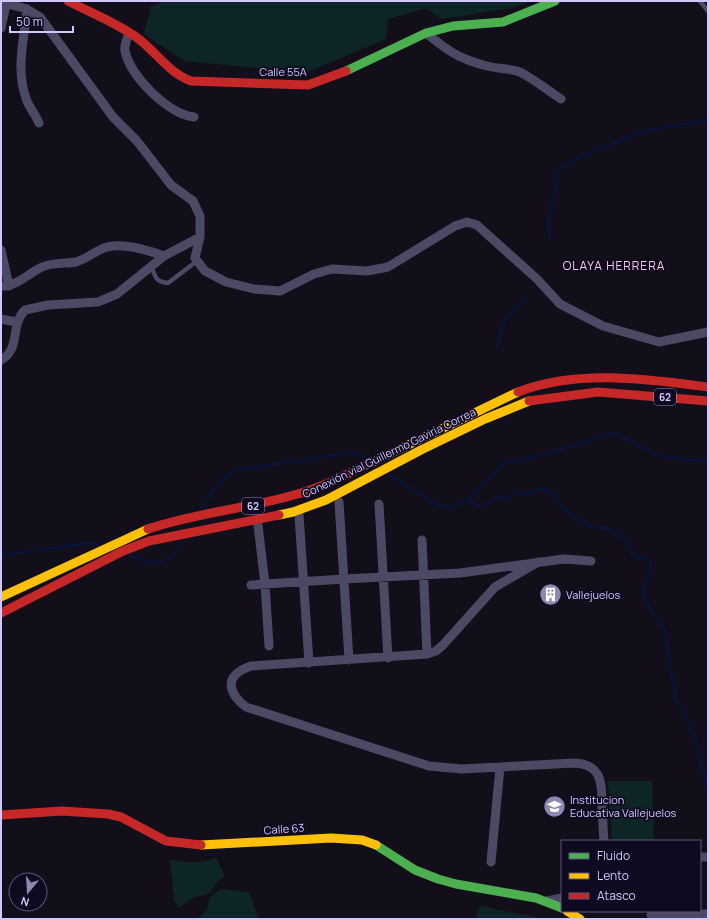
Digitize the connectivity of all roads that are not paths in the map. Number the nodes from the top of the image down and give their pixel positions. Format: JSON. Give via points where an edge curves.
{"nodes":[{"id":1,"x":68,"y":1,"type":"edge"},
{"id":2,"x":555,"y":1,"type":"edge"},
{"id":3,"x":700,"y":1,"type":"edge"},
{"id":4,"x":4,"y":3,"type":"edge"},
{"id":5,"x":27,"y":9,"type":"junction"},
{"id":6,"x":708,"y":11,"type":"edge"},
{"id":7,"x":1,"y":28,"type":"edge"},
{"id":8,"x":129,"y":33,"type":"junction"},
{"id":9,"x":426,"y":33,"type":"junction"},
{"id":10,"x":561,"y":99,"type":"dead end"},
{"id":11,"x":194,"y":117,"type":"dead end"},
{"id":12,"x":40,"y":123,"type":"dead end"},
{"id":13,"x":200,"y":237,"type":"junction"},
{"id":14,"x":1,"y":250,"type":"edge"},
{"id":15,"x":164,"y":256,"type":"junction"},
{"id":16,"x":197,"y":261,"type":"junction"},
{"id":17,"x":151,"y":266,"type":"junction"},
{"id":18,"x":5,"y":286,"type":"edge"},
{"id":19,"x":1,"y":319,"type":"edge"},
{"id":20,"x":16,"y":322,"type":"junction"},
{"id":21,"x":708,"y":332,"type":"edge"},
{"id":22,"x":1,"y":360,"type":"edge"},
{"id":23,"x":708,"y":387,"type":"edge"},
{"id":24,"x":708,"y":401,"type":"edge"},
{"id":25,"x":339,"y":502,"type":"dead end"},
{"id":26,"x":379,"y":504,"type":"dead end"},
{"id":27,"x":298,"y":515,"type":"dead end"},
{"id":28,"x":258,"y":525,"type":"dead end"},
{"id":29,"x":422,"y":540,"type":"dead end"},
{"id":30,"x":591,"y":561,"type":"dead end"},
{"id":31,"x":538,"y":562,"type":"junction"},
{"id":32,"x":424,"y":574,"type":"junction"},
{"id":33,"x":384,"y":576,"type":"junction"},
{"id":34,"x":344,"y":579,"type":"junction"},
{"id":35,"x":304,"y":581,"type":"junction"},
{"id":36,"x":265,"y":584,"type":"junction"},
{"id":37,"x":251,"y":585,"type":"dead end"},
{"id":38,"x":1,"y":597,"type":"edge"},
{"id":39,"x":1,"y":613,"type":"edge"},
{"id":40,"x":269,"y":646,"type":"dead end"},
{"id":41,"x":427,"y":654,"type":"junction"},
{"id":42,"x":388,"y":658,"type":"junction"},
{"id":43,"x":349,"y":660,"type":"junction"},
{"id":44,"x":309,"y":663,"type":"junction"},
{"id":45,"x":500,"y":767,"type":"junction"},
{"id":46,"x":1,"y":815,"type":"edge"},
{"id":47,"x":604,"y":840,"type":"edge"},
{"id":48,"x":491,"y":862,"type":"dead end"},
{"id":49,"x":561,"y":898,"type":"edge"},
{"id":50,"x":547,"y":901,"type":"junction"},
{"id":51,"x":561,"y":908,"type":"edge"},
{"id":52,"x":569,"y":912,"type":"edge"},
{"id":53,"x":708,"y":914,"type":"edge"},
{"id":54,"x":651,"y":915,"type":"dead end"},
{"id":55,"x":667,"y":917,"type":"edge"},
{"id":56,"x":580,"y":919,"type":"edge"}],
"edges":[{"from":1,"to":8,"type":"main road","name":"Calle 55A"},
{"from":2,"to":9,"type":"main road","name":"Calle 55A","via":[[503,22],[452,26]]},
{"from":3,"to":6,"type":"lane"},
{"from":4,"to":5,"type":"street"},
{"from":4,"to":7,"type":"street"},
{"from":5,"to":12,"type":"street","via":[[20,55],[21,81]]},
{"from":5,"to":13,"type":"street","via":[[38,14],[44,21],[113,117],[137,140],[171,185],[192,201],[200,216]]},
{"from":8,"to":9,"type":"main road","name":"Calle 55A","via":[[183,79],[296,86],[318,82]]},
{"from":8,"to":11,"type":"street","via":[[125,44],[126,55],[144,84],[173,109]]},
{"from":9,"to":10,"type":"street","via":[[456,56],[521,73]]},
{"from":13,"to":15,"type":"street"},
{"from":13,"to":16,"type":"street","via":[[195,258]]},
{"from":14,"to":18,"type":"street"},
{"from":15,"to":17,"type":"street"},
{"from":15,"to":18,"type":"street","via":[[147,250],[120,246],[106,248],[76,262],[46,265]]},
{"from":16,"to":17,"type":"lane","via":[[168,284],[157,280]]},
{"from":16,"to":21,"type":"street","via":[[205,271],[226,282],[254,289],[280,291],[314,274],[332,269],[367,271],[388,267],[455,226],[467,222],[476,225],[537,279],[560,304],[603,326],[659,342]]},
{"from":17,"to":20,"type":"street","via":[[117,294],[98,302],[48,305],[25,310]]},
{"from":19,"to":20,"type":"street"},
{"from":20,"to":22,"type":"street","via":[[14,344]]},
{"from":23,"to":38,"type":"main road","name":"Conexión vial Guillermo Gaviria Correa","number":"62","via":[[624,379],[578,379],[515,393],[330,482],[297,495],[186,518],[152,528]]},
{"from":24,"to":39,"type":"main road","name":"Conexión vial Guillermo Gaviria Correa","number":"62","via":[[622,392],[582,393],[528,402],[420,450],[340,493],[308,507],[149,542],[123,551]]},
{"from":25,"to":34,"type":"street"},
{"from":26,"to":33,"type":"street"},
{"from":27,"to":35,"type":"street"},
{"from":28,"to":36,"type":"street"},
{"from":29,"to":32,"type":"street"},
{"from":30,"to":31,"type":"street","via":[[564,558]]},
{"from":31,"to":32,"type":"street","via":[[460,573]]},
{"from":31,"to":41,"type":"street","via":[[495,587],[443,645]]},
{"from":32,"to":33,"type":"street"},
{"from":32,"to":41,"type":"street"},
{"from":33,"to":34,"type":"street"},
{"from":33,"to":42,"type":"street"},
{"from":34,"to":35,"type":"street"},
{"from":34,"to":43,"type":"street"},
{"from":35,"to":36,"type":"street"},
{"from":35,"to":44,"type":"street"},
{"from":36,"to":37,"type":"street"},
{"from":36,"to":40,"type":"street"},
{"from":41,"to":42,"type":"street"},
{"from":42,"to":43,"type":"street"},
{"from":43,"to":44,"type":"street"},
{"from":44,"to":45,"type":"street","via":[[251,666],[239,670],[232,678],[230,686],[235,698],[246,707],[429,766],[462,769]]},
{"from":45,"to":47,"type":"street","via":[[574,763],[593,769],[601,782]]},
{"from":45,"to":48,"type":"street"},
{"from":46,"to":50,"type":"main road","name":"Calle 63","via":[[34,812],[105,814],[120,817],[162,840],[195,845],[331,838],[362,840],[378,846],[416,870],[438,879]]},
{"from":49,"to":50,"type":"street"},
{"from":50,"to":51,"type":"main road","name":"Calle 63"},
{"from":52,"to":56,"type":"main road"},
{"from":53,"to":55,"type":"street"},
{"from":54,"to":55,"type":"street"}]}
